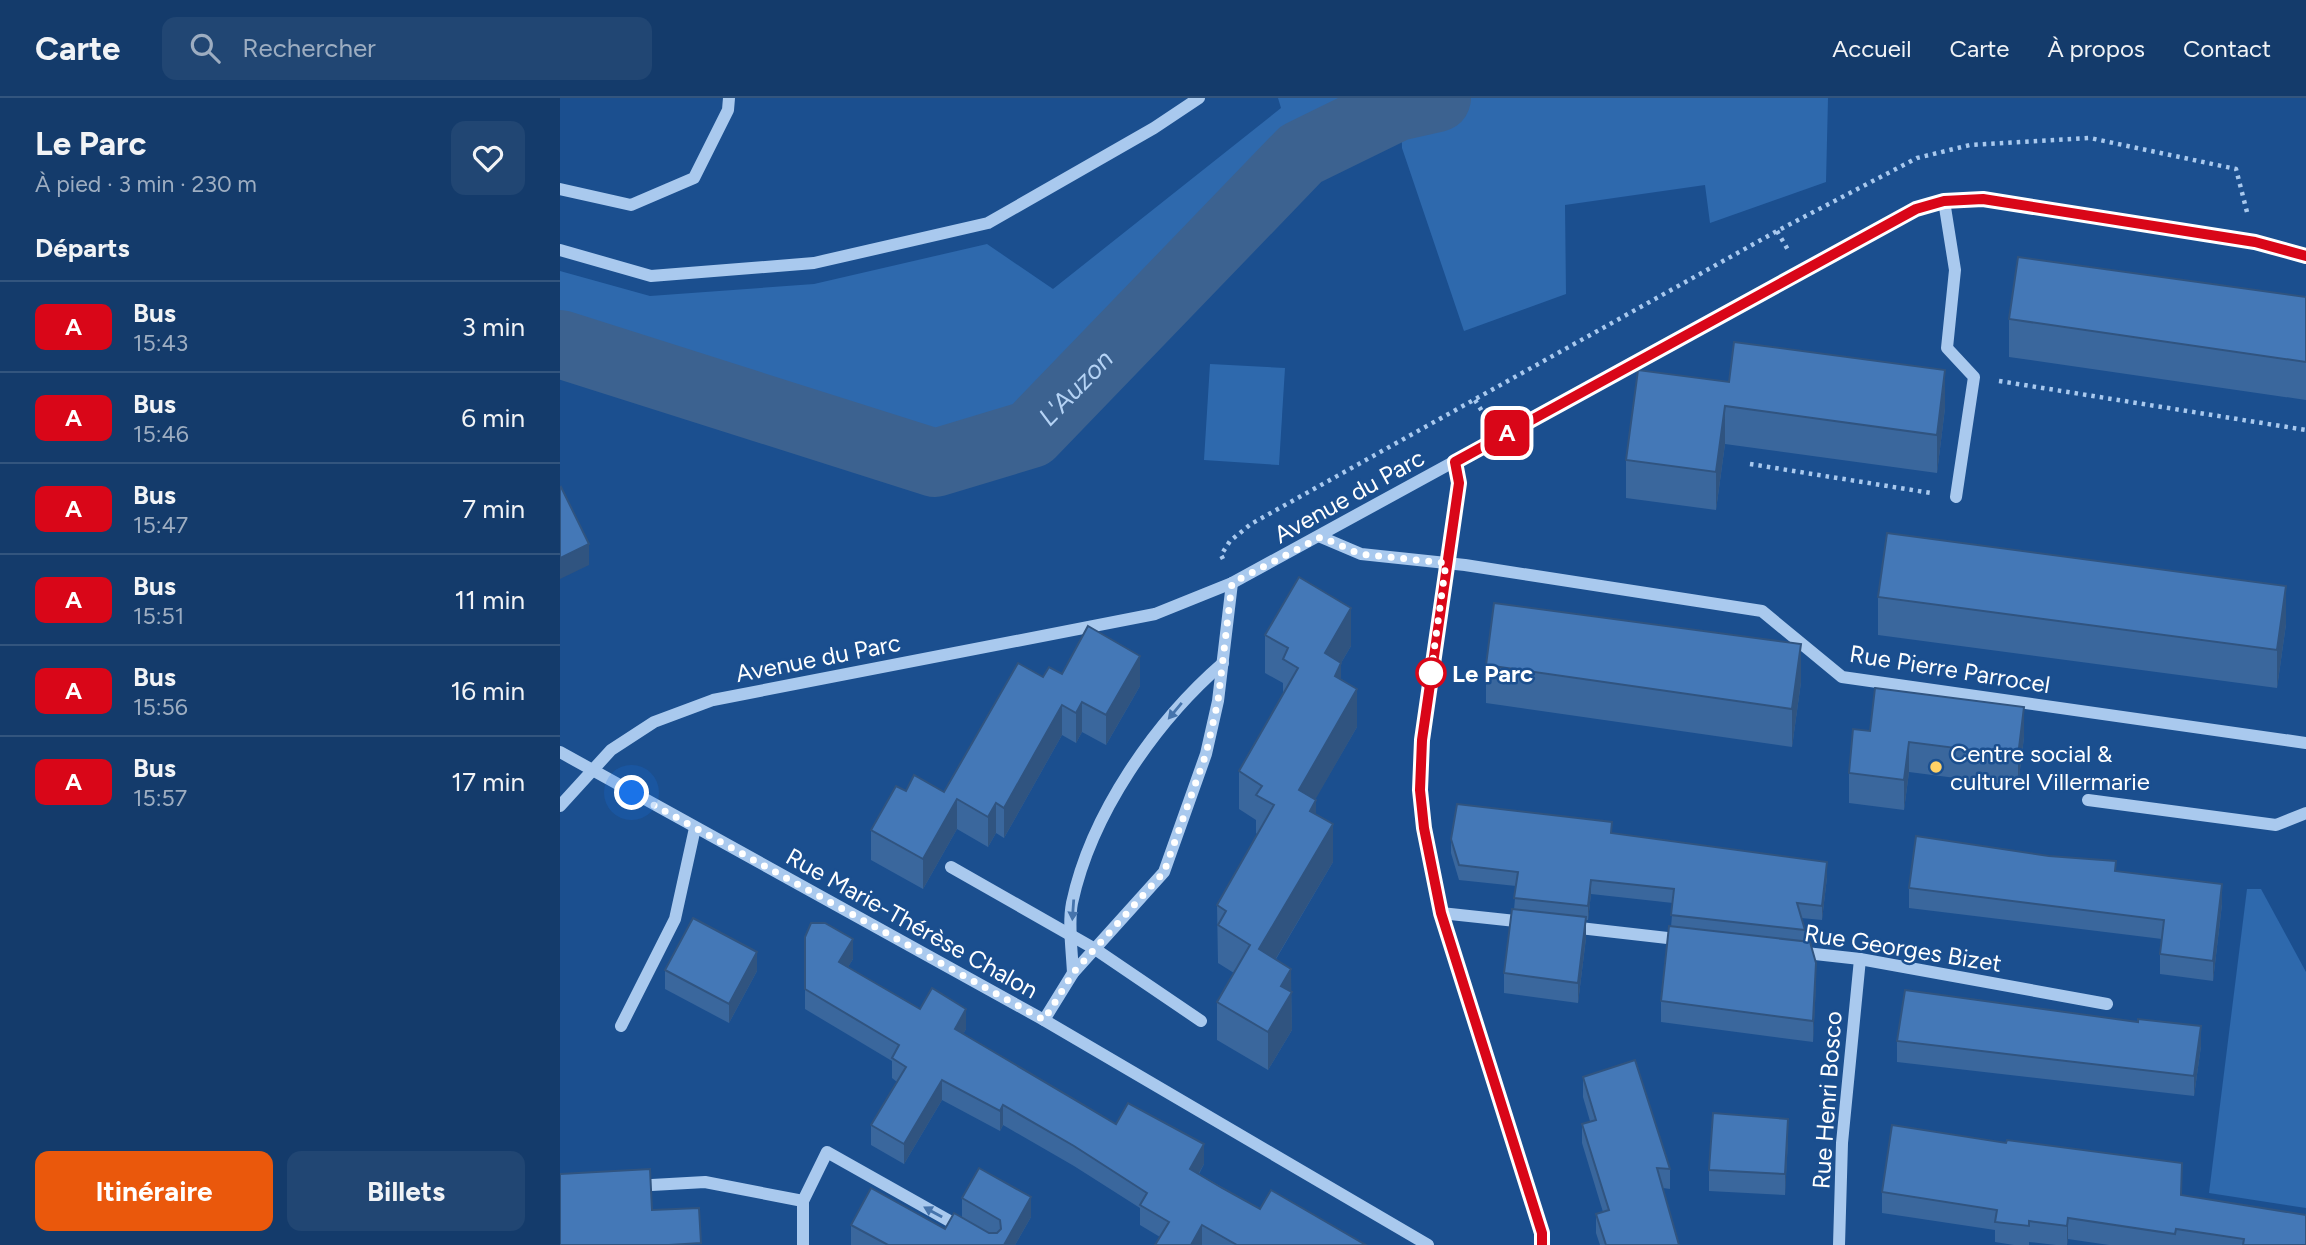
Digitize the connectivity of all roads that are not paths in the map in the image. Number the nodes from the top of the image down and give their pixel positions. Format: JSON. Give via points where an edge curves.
{"nodes":[{"id":1,"x":729,"y":98,"type":"edge"},
{"id":2,"x":1199,"y":98,"type":"edge"},
{"id":3,"x":560,"y":189,"type":"edge"},
{"id":4,"x":1944,"y":201,"type":"junction"},
{"id":5,"x":560,"y":250,"type":"edge"},
{"id":6,"x":2306,"y":256,"type":"edge"},
{"id":7,"x":1455,"y":462,"type":"junction"},
{"id":8,"x":1956,"y":497,"type":"road end"},
{"id":9,"x":1321,"y":537,"type":"junction"},
{"id":10,"x":1446,"y":563,"type":"junction"},
{"id":11,"x":1232,"y":583,"type":"junction"},
{"id":12,"x":1223,"y":663,"type":"junction"},
{"id":13,"x":2306,"y":743,"type":"edge"},
{"id":14,"x":560,"y":752,"type":"edge"},
{"id":15,"x":590,"y":770,"type":"junction"},
{"id":16,"x":2088,"y":800,"type":"dead end"},
{"id":17,"x":560,"y":806,"type":"edge"},
{"id":18,"x":2306,"y":813,"type":"edge"},
{"id":19,"x":695,"y":828,"type":"junction"},
{"id":20,"x":951,"y":867,"type":"dead end"},
{"id":21,"x":1441,"y":913,"type":"junction"},
{"id":22,"x":1535,"y":923,"type":"edge"},
{"id":23,"x":1562,"y":926,"type":"edge"},
{"id":24,"x":1072,"y":937,"type":"junction"},
{"id":25,"x":1697,"y":941,"type":"edge"},
{"id":26,"x":1095,"y":949,"type":"junction"},
{"id":27,"x":1779,"y":950,"type":"edge"},
{"id":28,"x":1860,"y":959,"type":"junction"},
{"id":29,"x":1073,"y":973,"type":"junction"},
{"id":30,"x":2107,"y":1004,"type":"dead end"},
{"id":31,"x":1044,"y":1020,"type":"junction"},
{"id":32,"x":1201,"y":1021,"type":"dead end"},
{"id":33,"x":621,"y":1026,"type":"dead end"},
{"id":34,"x":626,"y":1186,"type":"edge"},
{"id":35,"x":803,"y":1201,"type":"junction"},
{"id":36,"x":969,"y":1232,"type":"edge"},
{"id":37,"x":803,"y":1245,"type":"edge"},
{"id":38,"x":1428,"y":1245,"type":"edge"},
{"id":39,"x":1542,"y":1245,"type":"edge"},
{"id":40,"x":1839,"y":1245,"type":"edge"}],
"edges":[{"from":1,"to":3,"type":"street","via":[[729,110],[695,178],[631,205]]},
{"from":2,"to":5,"type":"street","via":[[988,223],[814,263],[651,276]]},
{"from":4,"to":6,"type":"street","name":"Avenue du Parc","via":[[1983,199],[2255,242]]},
{"from":4,"to":7,"type":"street","name":"Avenue du Parc","via":[[1916,209]]},
{"from":4,"to":8,"type":"street","via":[[1955,270],[1947,348],[1973,377]]},
{"from":7,"to":9,"type":"street","name":"Avenue du Parc"},
{"from":7,"to":10,"type":"street","via":[[1459,483]]},
{"from":9,"to":10,"type":"street","name":"Rue Pierre Parrocel","via":[[1360,554]]},
{"from":9,"to":11,"type":"street","name":"Avenue du Parc"},
{"from":10,"to":13,"type":"street","name":"Rue Pierre Parrocel","via":[[1762,611],[1842,677]]},
{"from":10,"to":21,"type":"street","via":[[1422,740],[1420,790]]},
{"from":11,"to":12,"type":"street"},
{"from":11,"to":15,"type":"street","name":"Avenue du Parc","via":[[1155,614],[713,699],[654,722]]},
{"from":12,"to":24,"type":"street","one_way":true,"via":[[1194,688],[1155,734],[1096,828],[1072,905]]},
{"from":12,"to":26,"type":"street","via":[[1206,754],[1164,872]]},
{"from":14,"to":15,"type":"street","name":"Rue Marie-Thérèse Chalon"},
{"from":15,"to":17,"type":"street","name":"Avenue du Parc"},
{"from":15,"to":19,"type":"street","name":"Rue Marie-Thérèse Chalon"},
{"from":16,"to":18,"type":"street","via":[[2276,825]]},
{"from":19,"to":31,"type":"street","name":"Rue Marie-Thérèse Chalon"},
{"from":19,"to":33,"type":"street","via":[[675,919]]},
{"from":20,"to":24,"type":"street"},
{"from":21,"to":22,"type":"street"},
{"from":21,"to":39,"type":"street"},
{"from":23,"to":25,"type":"street"},
{"from":24,"to":26,"type":"street"},
{"from":24,"to":29,"type":"street"},
{"from":26,"to":29,"type":"street"},
{"from":26,"to":32,"type":"street"},
{"from":27,"to":28,"type":"street","name":"Rue Georges Bizet"},
{"from":28,"to":30,"type":"street","name":"Rue Georges Bizet"},
{"from":28,"to":40,"type":"street","name":"Rue Henri Bosco","via":[[1842,1143]]},
{"from":29,"to":31,"type":"street"},
{"from":31,"to":38,"type":"street","name":"Rue Marie-Thérèse Chalon"},
{"from":34,"to":35,"type":"street","via":[[705,1182]]},
{"from":36,"to":35,"type":"street","one_way":true,"via":[[827,1152]]},
{"from":35,"to":37,"type":"street"}]}
